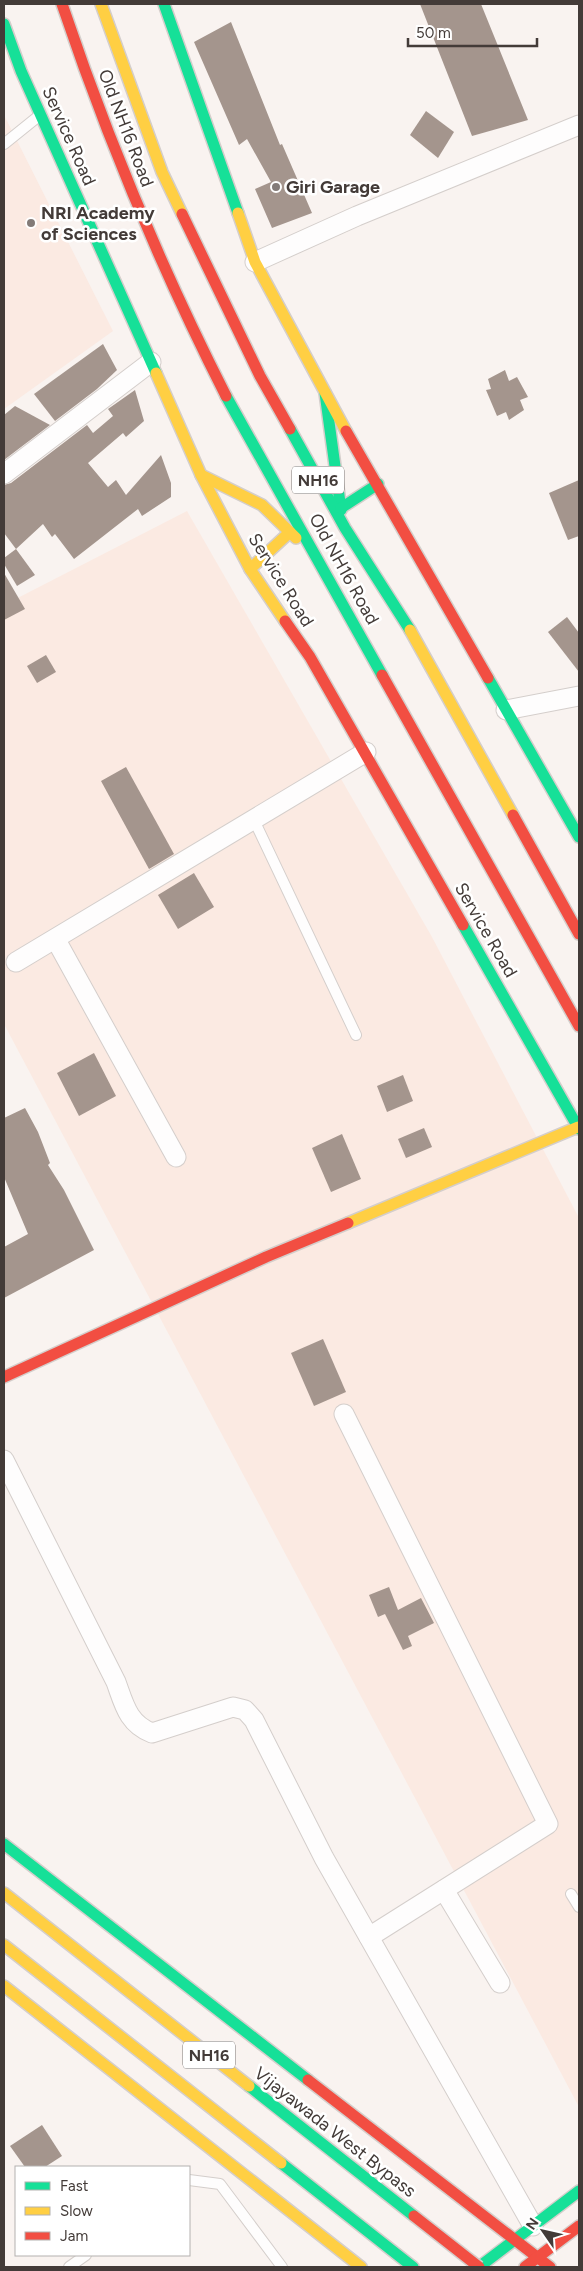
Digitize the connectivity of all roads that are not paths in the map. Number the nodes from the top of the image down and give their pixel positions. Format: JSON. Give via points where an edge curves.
{"nodes":[{"id":1,"x":62,"y":4,"type":"edge"},
{"id":2,"x":101,"y":4,"type":"edge"},
{"id":3,"x":164,"y":4,"type":"edge"},
{"id":4,"x":4,"y":24,"type":"edge"},
{"id":5,"x":40,"y":115,"type":"junction"},
{"id":6,"x":579,"y":125,"type":"edge"},
{"id":7,"x":4,"y":144,"type":"edge"},
{"id":8,"x":255,"y":262,"type":"junction"},
{"id":9,"x":151,"y":362,"type":"junction"},
{"id":10,"x":325,"y":393,"type":"junction"},
{"id":11,"x":4,"y":474,"type":"edge"},
{"id":12,"x":201,"y":475,"type":"junction"},
{"id":13,"x":378,"y":484,"type":"junction"},
{"id":14,"x":340,"y":508,"type":"junction"},
{"id":15,"x":345,"y":528,"type":"junction"},
{"id":16,"x":290,"y":532,"type":"junction"},
{"id":17,"x":317,"y":558,"type":"junction"},
{"id":18,"x":250,"y":569,"type":"junction"},
{"id":19,"x":579,"y":696,"type":"edge"},
{"id":20,"x":506,"y":710,"type":"junction"},
{"id":21,"x":366,"y":752,"type":"junction"},
{"id":22,"x":253,"y":818,"type":"junction"},
{"id":23,"x":579,"y":838,"type":"edge"},
{"id":24,"x":579,"y":934,"type":"edge"},
{"id":25,"x":56,"y":940,"type":"junction"},
{"id":26,"x":16,"y":962,"type":"dead end"},
{"id":27,"x":579,"y":1026,"type":"edge"},
{"id":28,"x":356,"y":1035,"type":"dead end"},
{"id":29,"x":579,"y":1128,"type":"edge"},
{"id":30,"x":176,"y":1157,"type":"dead end"},
{"id":31,"x":4,"y":1377,"type":"edge"},
{"id":32,"x":344,"y":1414,"type":"dead end"},
{"id":33,"x":4,"y":1460,"type":"edge"},
{"id":34,"x":4,"y":1844,"type":"edge"},
{"id":35,"x":444,"y":1890,"type":"junction"},
{"id":36,"x":4,"y":1893,"type":"edge"},
{"id":37,"x":571,"y":1894,"type":"dead end"},
{"id":38,"x":579,"y":1907,"type":"edge"},
{"id":39,"x":369,"y":1937,"type":"junction"},
{"id":40,"x":4,"y":1945,"type":"edge"},
{"id":41,"x":500,"y":1982,"type":"dead end"},
{"id":42,"x":4,"y":1986,"type":"edge"},
{"id":43,"x":190,"y":2180,"type":"edge"},
{"id":44,"x":579,"y":2191,"type":"edge"},
{"id":45,"x":533,"y":2226,"type":"junction"},
{"id":46,"x":579,"y":2226,"type":"edge"},
{"id":47,"x":515,"y":2241,"type":"junction"},
{"id":48,"x":85,"y":2256,"type":"edge"},
{"id":49,"x":538,"y":2258,"type":"junction"},
{"id":50,"x":69,"y":2267,"type":"edge"},
{"id":51,"x":282,"y":2267,"type":"edge"},
{"id":52,"x":362,"y":2267,"type":"edge"},
{"id":53,"x":414,"y":2267,"type":"edge"},
{"id":54,"x":479,"y":2267,"type":"edge"},
{"id":55,"x":525,"y":2267,"type":"edge"},
{"id":56,"x":550,"y":2267,"type":"edge"}],
"edges":[{"from":1,"to":17,"type":"main road","name":"Old NH16 Road","via":[[131,192],[225,396]]},
{"from":2,"to":15,"type":"main road","name":"Old NH16 Road","number":"NH16","via":[[162,172],[260,376]]},
{"from":3,"to":8,"type":"main road"},
{"from":4,"to":5,"type":"main road","name":"Service Road"},
{"from":5,"to":7,"type":"lane"},
{"from":5,"to":9,"type":"main road","name":"Service Road"},
{"from":6,"to":8,"type":"street","via":[[357,216]]},
{"from":8,"to":10,"type":"main road"},
{"from":9,"to":11,"type":"street"},
{"from":9,"to":12,"type":"main road","name":"Service Road"},
{"from":10,"to":13,"type":"main road"},
{"from":10,"to":14,"type":"main road"},
{"from":12,"to":16,"type":"main road","via":[[262,505]]},
{"from":12,"to":18,"type":"main road","name":"Service Road"},
{"from":13,"to":14,"type":"main road"},
{"from":13,"to":20,"type":"main road"},
{"from":14,"to":15,"type":"main road"},
{"from":15,"to":24,"type":"main road","name":"Old NH16 Road","number":"NH16","via":[[412,634]]},
{"from":16,"to":17,"type":"main road"},
{"from":16,"to":18,"type":"main road"},
{"from":17,"to":27,"type":"main road","name":"Old NH16 Road"},
{"from":18,"to":21,"type":"main road","name":"Service Road","via":[[310,657]]},
{"from":19,"to":20,"type":"street"},
{"from":20,"to":23,"type":"main road"},
{"from":21,"to":22,"type":"street"},
{"from":21,"to":29,"type":"main road","name":"Service Road"},
{"from":22,"to":25,"type":"street"},
{"from":22,"to":28,"type":"lane"},
{"from":25,"to":26,"type":"street"},
{"from":25,"to":30,"type":"street"},
{"from":29,"to":31,"type":"main road","via":[[266,1257]]},
{"from":32,"to":35,"type":"street","via":[[548,1824]]},
{"from":33,"to":39,"type":"street","via":[[116,1682],[128,1713],[141,1728],[152,1733],[234,1707],[245,1710],[254,1720],[324,1858]]},
{"from":34,"to":47,"type":"main road"},
{"from":35,"to":39,"type":"street"},
{"from":35,"to":41,"type":"street"},
{"from":36,"to":54,"type":"main road","name":"Vijayawada West Bypass","number":"NH16","bridge":true},
{"from":37,"to":38,"type":"lane"},
{"from":39,"to":45,"type":"street"},
{"from":40,"to":53,"type":"main road","number":"NH16"},
{"from":42,"to":52,"type":"main road"},
{"from":43,"to":51,"type":"lane","via":[[220,2184]]},
{"from":44,"to":45,"type":"main road"},
{"from":45,"to":47,"type":"main road"},
{"from":46,"to":49,"type":"main road"},
{"from":47,"to":49,"type":"main road"},
{"from":47,"to":54,"type":"main road"},
{"from":48,"to":50,"type":"lane"},
{"from":49,"to":55,"type":"main road"},
{"from":49,"to":56,"type":"main road"}]}
